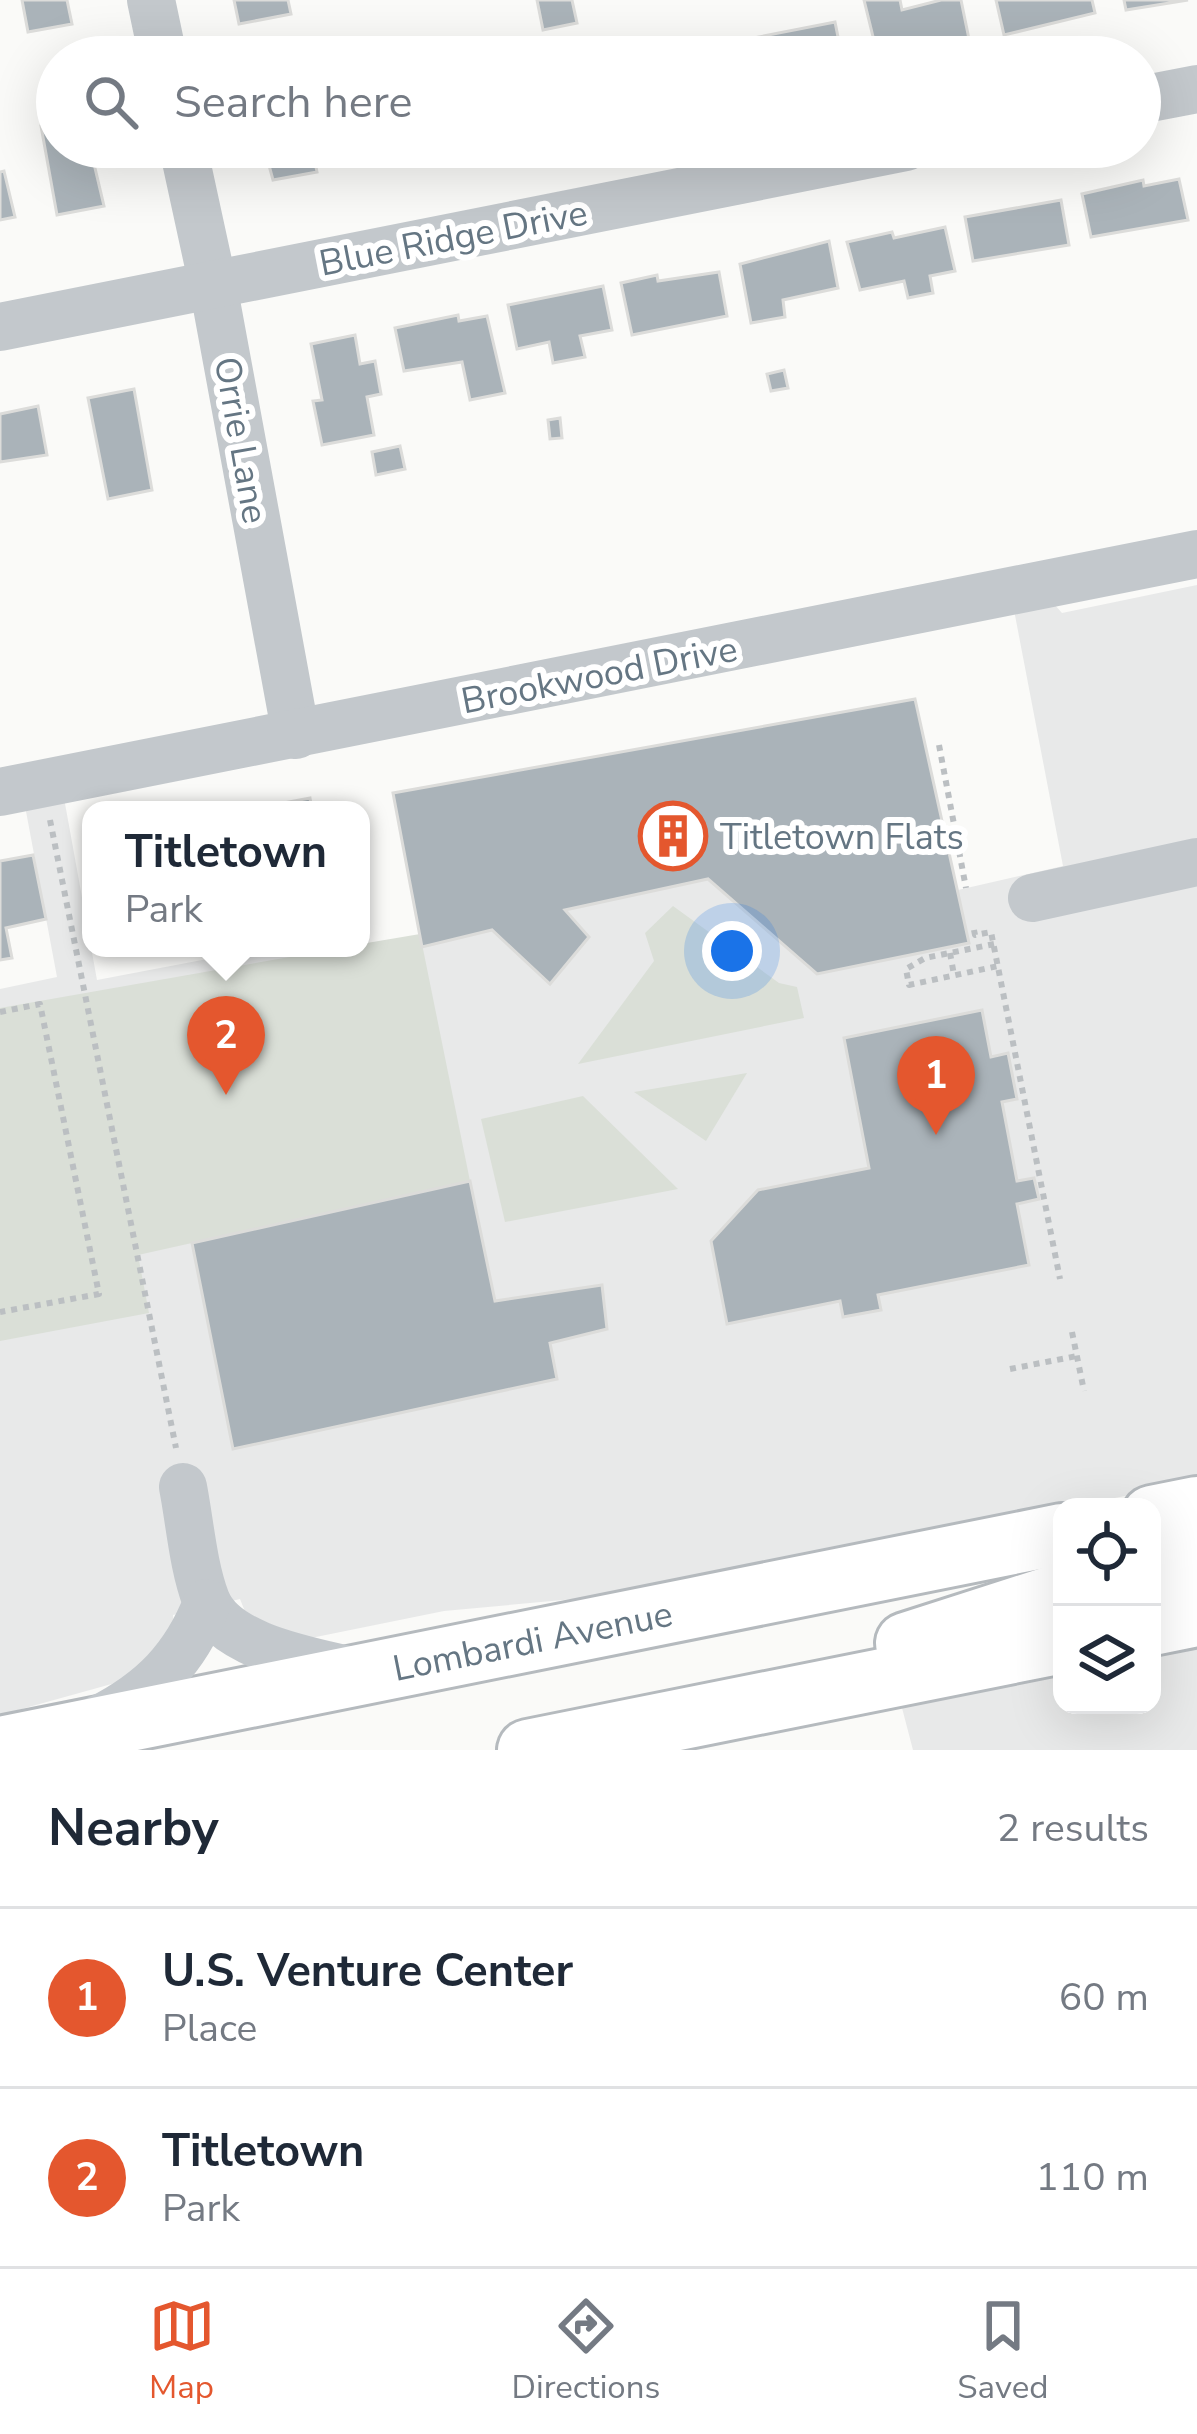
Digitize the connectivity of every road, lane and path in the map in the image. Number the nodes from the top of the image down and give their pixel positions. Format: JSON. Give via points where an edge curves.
{"nodes":[{"id":1,"x":151,"y":0,"type":"edge"},
{"id":2,"x":159,"y":36,"type":"edge"},
{"id":3,"x":1197,"y":89,"type":"edge"},
{"id":4,"x":1161,"y":96,"type":"edge"},
{"id":5,"x":188,"y":168,"type":"edge"},
{"id":6,"x":801,"y":168,"type":"edge"},
{"id":7,"x":213,"y":285,"type":"junction"},
{"id":8,"x":0,"y":327,"type":"edge"},
{"id":9,"x":1197,"y":554,"type":"edge"},
{"id":10,"x":296,"y":735,"type":"junction"},
{"id":11,"x":939,"y":745,"type":"dead end"},
{"id":12,"x":23,"y":797,"type":"edge"},
{"id":13,"x":1197,"y":862,"type":"edge"},
{"id":14,"x":966,"y":888,"type":"dead end"},
{"id":15,"x":1032,"y":898,"type":"dead end"},
{"id":16,"x":974,"y":930,"type":"dead end"},
{"id":17,"x":994,"y":944,"type":"junction"},
{"id":18,"x":950,"y":953,"type":"junction"},
{"id":19,"x":998,"y":966,"type":"junction"},
{"id":20,"x":954,"y":975,"type":"junction"},
{"id":21,"x":0,"y":1012,"type":"edge"},
{"id":22,"x":1060,"y":1279,"type":"dead end"},
{"id":23,"x":0,"y":1312,"type":"edge"},
{"id":24,"x":1072,"y":1331,"type":"dead end"},
{"id":25,"x":1077,"y":1356,"type":"junction"},
{"id":26,"x":1010,"y":1369,"type":"dead end"},
{"id":27,"x":1084,"y":1391,"type":"dead end"},
{"id":28,"x":183,"y":1487,"type":"joint"},
{"id":29,"x":1197,"y":1507,"type":"edge"},
{"id":30,"x":1161,"y":1514,"type":"edge"},
{"id":31,"x":1053,"y":1536,"type":"edge"},
{"id":32,"x":1197,"y":1564,"type":"edge"},
{"id":33,"x":1161,"y":1571,"type":"edge"},
{"id":34,"x":1053,"y":1595,"type":"edge"},
{"id":35,"x":207,"y":1604,"type":"junction"},
{"id":36,"x":1197,"y":1616,"type":"edge"},
{"id":37,"x":1161,"y":1623,"type":"edge"},
{"id":38,"x":1053,"y":1645,"type":"edge"},
{"id":39,"x":362,"y":1673,"type":"junction"},
{"id":40,"x":799,"y":1696,"type":"junction"},
{"id":41,"x":71,"y":1732,"type":"junction"},
{"id":42,"x":0,"y":1747,"type":"edge"},
{"id":43,"x":528,"y":1750,"type":"edge"}],
"edges":[{"from":1,"to":2,"type":"street"},
{"from":3,"to":4,"type":"street"},
{"from":5,"to":7,"type":"street","name":"Orrie Lane"},
{"from":6,"to":7,"type":"street","name":"Blue Ridge Drive"},
{"from":7,"to":8,"type":"street","name":"Blue Ridge Drive"},
{"from":7,"to":10,"type":"street","name":"Orrie Lane"},
{"from":9,"to":10,"type":"street","name":"Brookwood Drive"},
{"from":10,"to":12,"type":"street","name":"Brookwood Drive"},
{"from":11,"to":14,"type":"path"},
{"from":12,"to":28,"type":"path"},
{"from":13,"to":15,"type":"street"},
{"from":16,"to":17,"type":"path","via":[[991,932]]},
{"from":17,"to":18,"type":"path"},
{"from":17,"to":19,"type":"path"},
{"from":18,"to":20,"type":"path"},
{"from":18,"to":20,"type":"path","via":[[906,969],[909,985]]},
{"from":19,"to":20,"type":"path"},
{"from":19,"to":22,"type":"path"},
{"from":21,"to":23,"type":"path","via":[[40,1004],[99,1294]]},
{"from":24,"to":25,"type":"path"},
{"from":25,"to":26,"type":"path"},
{"from":25,"to":27,"type":"path"},
{"from":28,"to":35,"type":"street"},
{"from":29,"to":30,"type":"main road"},
{"from":31,"to":39,"type":"main road","name":"Lombardi Avenue"},
{"from":32,"to":33,"type":"main road"},
{"from":34,"to":40,"type":"main road","via":[[886,1651]]},
{"from":35,"to":39,"type":"street","via":[[265,1649]]},
{"from":35,"to":41,"type":"street","via":[[162,1678]]},
{"from":36,"to":37,"type":"main road"},
{"from":38,"to":40,"type":"main road"},
{"from":39,"to":41,"type":"main road","name":"Lombardi Avenue"},
{"from":40,"to":43,"type":"main road"},
{"from":41,"to":42,"type":"main road","name":"Lombardi Avenue"}]}
